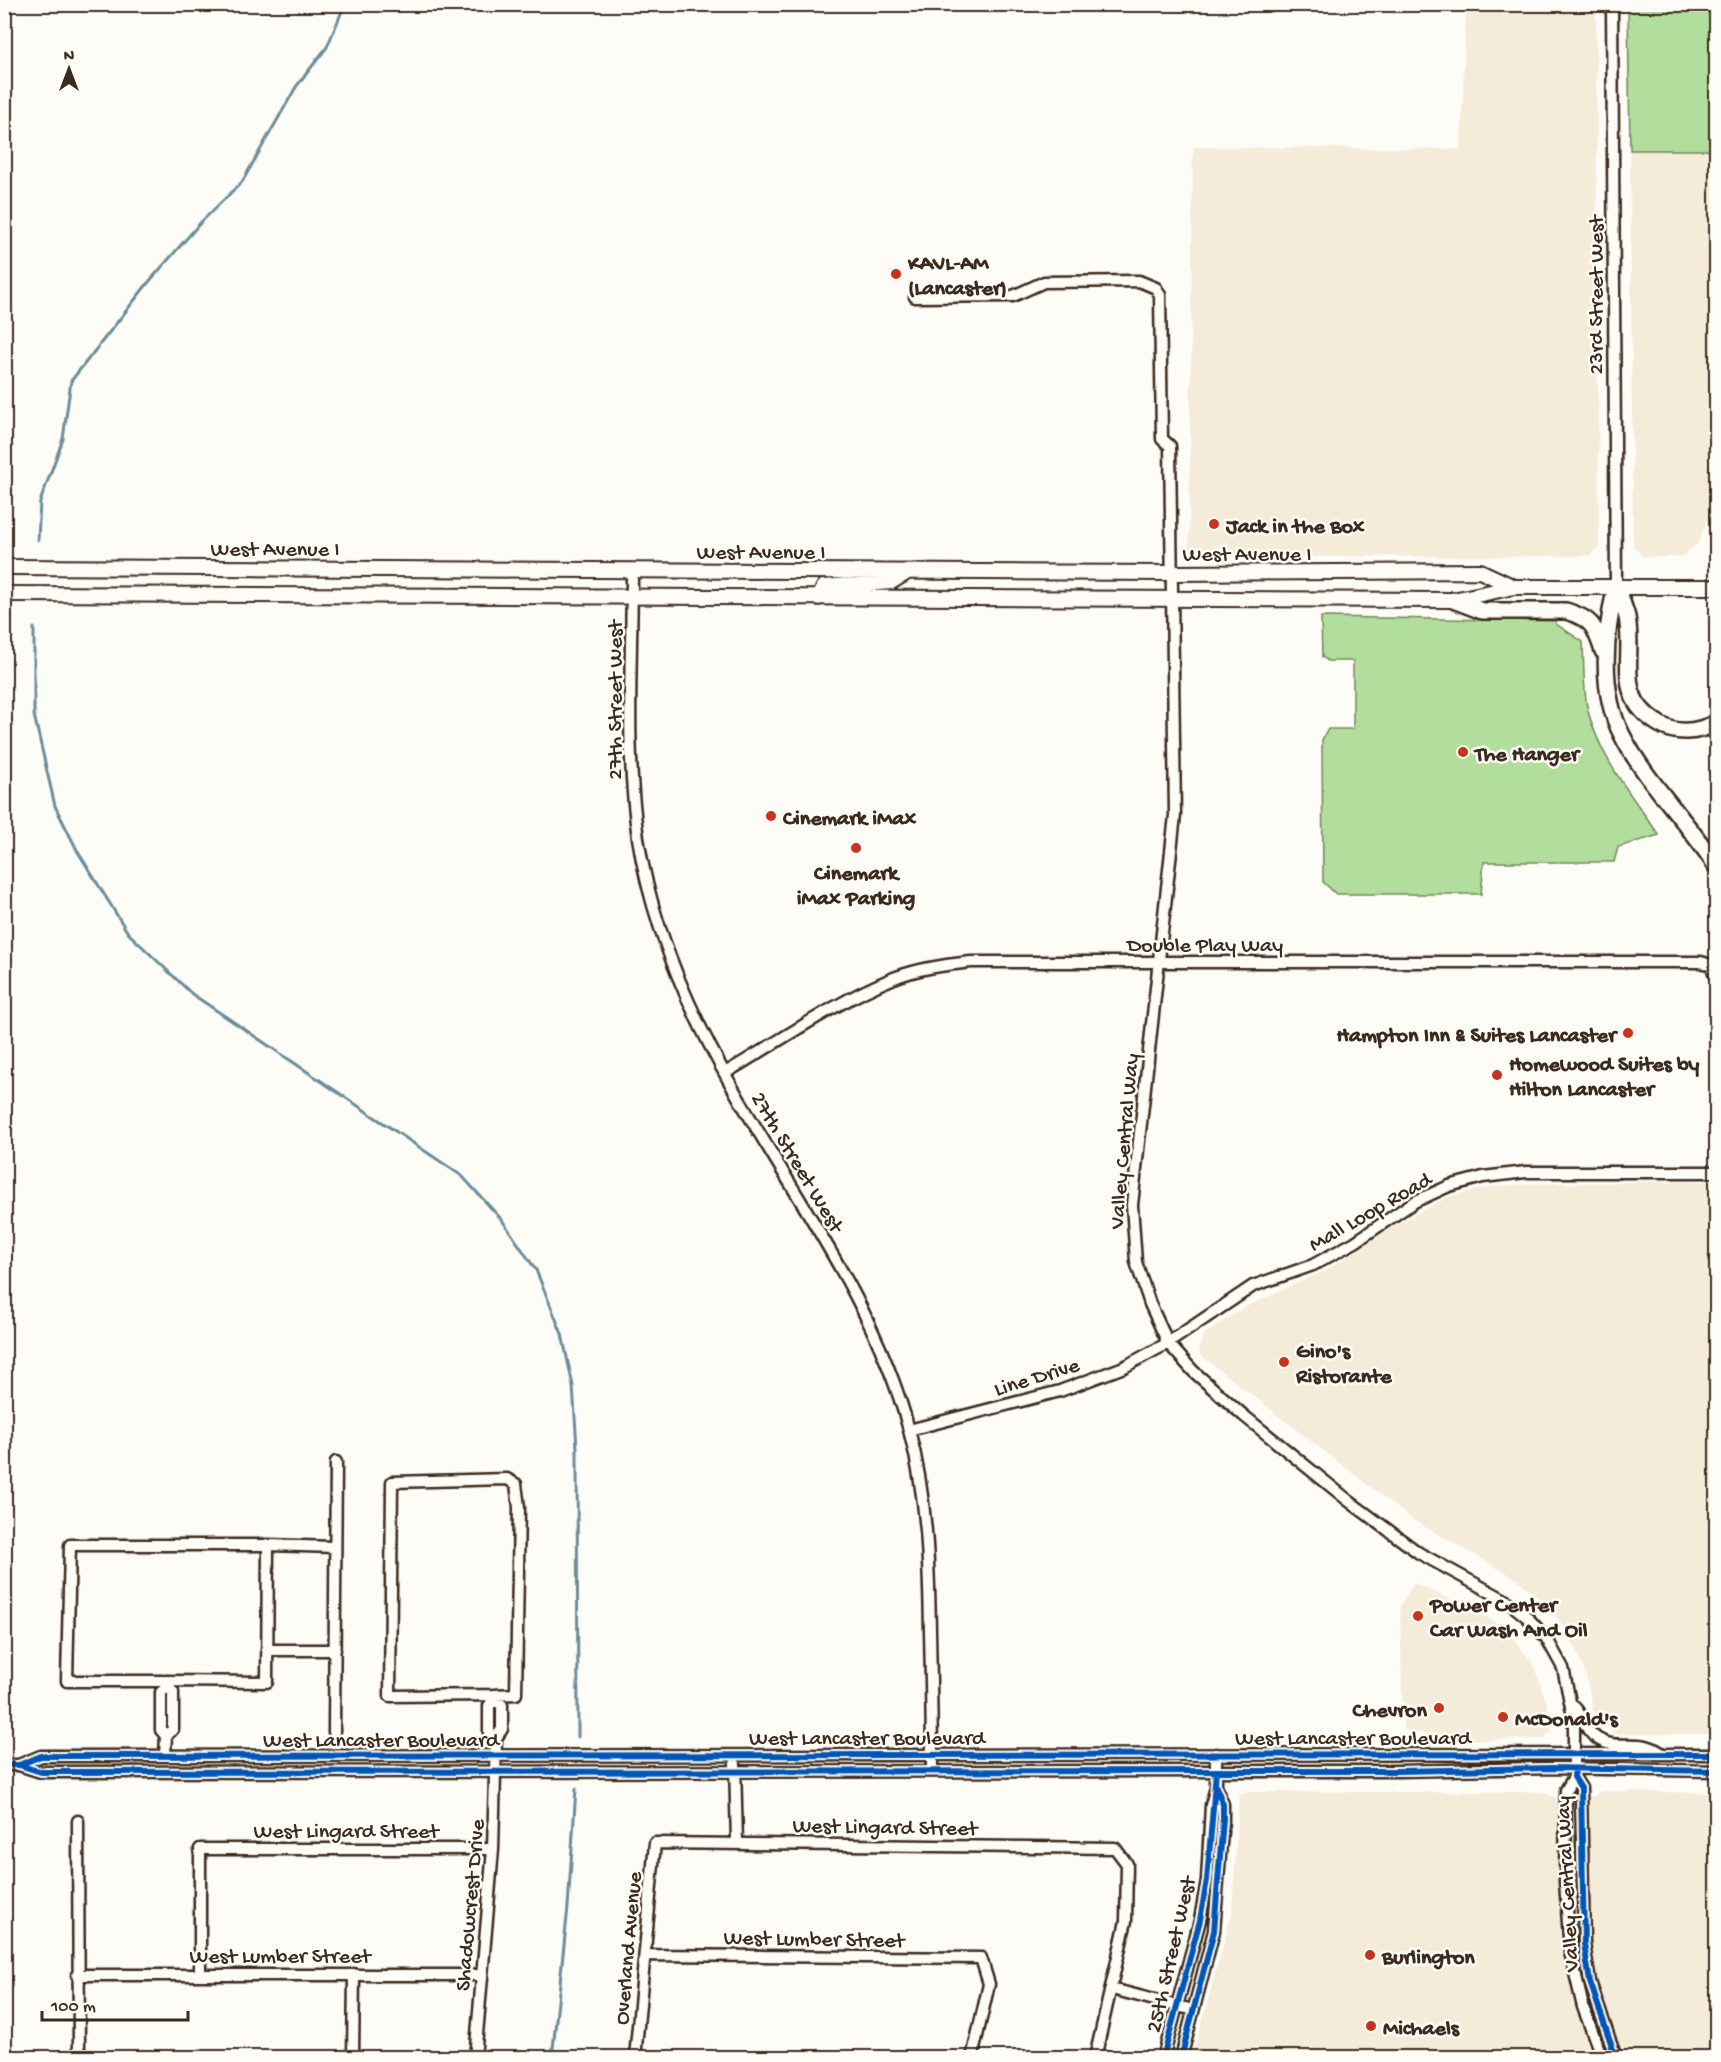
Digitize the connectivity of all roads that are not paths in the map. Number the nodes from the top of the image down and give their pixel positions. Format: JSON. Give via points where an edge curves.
{"nodes":[{"id":1,"x":1612,"y":4,"type":"edge"},
{"id":2,"x":915,"y":297,"type":"dead end"},
{"id":3,"x":4,"y":567,"type":"edge"},
{"id":4,"x":632,"y":571,"type":"junction"},
{"id":5,"x":907,"y":572,"type":"junction"},
{"id":6,"x":1172,"y":573,"type":"junction"},
{"id":7,"x":1617,"y":586,"type":"junction"},
{"id":8,"x":1514,"y":587,"type":"junction"},
{"id":9,"x":1716,"y":587,"type":"edge"},
{"id":10,"x":4,"y":594,"type":"edge"},
{"id":11,"x":632,"y":597,"type":"junction"},
{"id":12,"x":819,"y":598,"type":"junction"},
{"id":13,"x":1172,"y":598,"type":"junction"},
{"id":14,"x":1454,"y":600,"type":"junction"},
{"id":15,"x":1607,"y":666,"type":"junction"},
{"id":16,"x":1716,"y":723,"type":"edge"},
{"id":17,"x":1716,"y":866,"type":"edge"},
{"id":18,"x":1160,"y":963,"type":"junction"},
{"id":19,"x":1716,"y":978,"type":"edge"},
{"id":20,"x":725,"y":1073,"type":"junction"},
{"id":21,"x":1716,"y":1172,"type":"edge"},
{"id":22,"x":1168,"y":1343,"type":"junction"},
{"id":23,"x":909,"y":1430,"type":"junction"},
{"id":24,"x":336,"y":1462,"type":"dead end"},
{"id":25,"x":268,"y":1545,"type":"junction"},
{"id":26,"x":334,"y":1546,"type":"junction"},
{"id":27,"x":267,"y":1650,"type":"junction"},
{"id":28,"x":335,"y":1650,"type":"junction"},
{"id":29,"x":168,"y":1684,"type":"junction"},
{"id":30,"x":494,"y":1697,"type":"junction"},
{"id":31,"x":1572,"y":1705,"type":"junction"},
{"id":32,"x":334,"y":1732,"type":"dead end"},
{"id":33,"x":932,"y":1754,"type":"junction"},
{"id":34,"x":1216,"y":1754,"type":"junction"},
{"id":35,"x":1575,"y":1754,"type":"junction"},
{"id":36,"x":1662,"y":1754,"type":"junction"},
{"id":37,"x":1716,"y":1754,"type":"edge"},
{"id":38,"x":165,"y":1755,"type":"junction"},
{"id":39,"x":734,"y":1755,"type":"junction"},
{"id":40,"x":496,"y":1756,"type":"junction"},
{"id":41,"x":4,"y":1765,"type":"edge"},
{"id":42,"x":19,"y":1765,"type":"junction"},
{"id":43,"x":735,"y":1771,"type":"junction"},
{"id":44,"x":932,"y":1771,"type":"junction"},
{"id":45,"x":1216,"y":1771,"type":"junction"},
{"id":46,"x":1716,"y":1771,"type":"edge"},
{"id":47,"x":496,"y":1772,"type":"junction"},
{"id":48,"x":1574,"y":1773,"type":"junction"},
{"id":49,"x":1216,"y":1787,"type":"junction"},
{"id":50,"x":78,"y":1821,"type":"dead end"},
{"id":51,"x":737,"y":1842,"type":"junction"},
{"id":52,"x":655,"y":1843,"type":"joint"},
{"id":53,"x":493,"y":1849,"type":"junction"},
{"id":54,"x":646,"y":1955,"type":"junction"},
{"id":55,"x":200,"y":1973,"type":"junction"},
{"id":56,"x":354,"y":1974,"type":"junction"},
{"id":57,"x":77,"y":1975,"type":"junction"},
{"id":58,"x":482,"y":1975,"type":"junction"},
{"id":59,"x":1112,"y":1989,"type":"junction"},
{"id":60,"x":1177,"y":2006,"type":"junction"},
{"id":61,"x":1194,"y":2010,"type":"junction"},
{"id":62,"x":79,"y":2058,"type":"edge"},
{"id":63,"x":353,"y":2058,"type":"edge"},
{"id":64,"x":475,"y":2058,"type":"edge"},
{"id":65,"x":635,"y":2058,"type":"edge"},
{"id":66,"x":972,"y":2058,"type":"edge"},
{"id":67,"x":1095,"y":2058,"type":"edge"},
{"id":68,"x":1163,"y":2058,"type":"edge"},
{"id":69,"x":1181,"y":2058,"type":"edge"},
{"id":70,"x":1602,"y":2058,"type":"edge"},
{"id":71,"x":1616,"y":2058,"type":"edge"}],
"edges":[{"from":1,"to":7,"type":"street","name":"23rd Street West"},
{"from":2,"to":6,"type":"street","via":[[1013,296],[1044,282],[1139,281],[1156,288],[1160,295],[1162,440],[1170,446]]},
{"from":3,"to":4,"type":"main road","name":"West Avenue I"},
{"from":4,"to":5,"type":"main road","name":"West Avenue I"},
{"from":4,"to":11,"type":"street","name":"27th Street West"},
{"from":5,"to":6,"type":"main road","name":"West Avenue I"},
{"from":5,"to":12,"type":"main road","via":[[891,582],[824,587]]},
{"from":6,"to":8,"type":"main road","name":"West Avenue I","via":[[1480,571]]},
{"from":6,"to":13,"type":"street"},
{"from":7,"to":8,"type":"main road","name":"West Avenue I"},
{"from":7,"to":9,"type":"main road","name":"West Avenue I"},
{"from":7,"to":15,"type":"highway","via":[[1609,617]]},
{"from":7,"to":16,"type":"highway","via":[[1627,618],[1629,686],[1646,717],[1665,728],[1686,732]]},
{"from":8,"to":14,"type":"main road","name":"West Avenue I"},
{"from":10,"to":11,"type":"main road","name":"West Avenue I"},
{"from":11,"to":12,"type":"main road","name":"West Avenue I"},
{"from":11,"to":20,"type":"street","name":"27th Street West","via":[[631,768],[638,839],[654,908],[671,955],[701,1029]]},
{"from":12,"to":13,"type":"main road","name":"West Avenue I"},
{"from":13,"to":14,"type":"main road","name":"West Avenue I"},
{"from":13,"to":18,"type":"street","name":"Valley Central Way","via":[[1175,815]]},
{"from":14,"to":15,"type":"highway","via":[[1482,611],[1577,614],[1597,631]]},
{"from":15,"to":17,"type":"highway","via":[[1608,693],[1622,735]]},
{"from":18,"to":19,"type":"street","name":"Double Play Way","via":[[1701,962],[1711,965]]},
{"from":18,"to":20,"type":"street","name":"Double Play Way","via":[[971,962],[934,967],[895,978],[839,1006]]},
{"from":18,"to":22,"type":"street","name":"Valley Central Way","via":[[1132,1205],[1136,1262]]},
{"from":20,"to":23,"type":"street","name":"27th Street West","via":[[857,1296],[887,1361]]},
{"from":21,"to":22,"type":"street","name":"Mall Loop Road","via":[[1526,1172],[1449,1186],[1414,1202],[1313,1265],[1253,1286]]},
{"from":22,"to":23,"type":"street","name":"Line Drive","via":[[1124,1367],[1060,1391]]},
{"from":22,"to":31,"type":"street","name":"Valley Central Way","via":[[1243,1415],[1349,1501],[1419,1553],[1507,1601],[1527,1617],[1547,1639],[1563,1668]]},
{"from":23,"to":33,"type":"street","name":"27th Street West","via":[[922,1491],[928,1549]]},
{"from":24,"to":26,"type":"street"},
{"from":25,"to":26,"type":"street"},
{"from":25,"to":27,"type":"street"},
{"from":25,"to":29,"type":"street","via":[[70,1545],[67,1681]]},
{"from":26,"to":28,"type":"street"},
{"from":27,"to":28,"type":"street"},
{"from":27,"to":29,"type":"street","via":[[267,1682]]},
{"from":28,"to":32,"type":"street"},
{"from":29,"to":38,"type":"street","via":[[174,1692],[174,1729],[166,1736]]},
{"from":30,"to":30,"type":"street","via":[[516,1694],[516,1484],[507,1479],[392,1482],[390,1696]]},
{"from":30,"to":40,"type":"street","name":"Shadowcrest Drive","via":[[502,1705]]},
{"from":31,"to":35,"type":"street","name":"Valley Central Way"},
{"from":31,"to":36,"type":"street","via":[[1599,1740],[1652,1746]]},
{"from":33,"to":34,"type":"street","name":"West Lancaster Boulevard"},
{"from":33,"to":39,"type":"street","name":"West Lancaster Boulevard"},
{"from":33,"to":44,"type":"street","name":"27th Street West"},
{"from":34,"to":35,"type":"street","name":"West Lancaster Boulevard"},
{"from":34,"to":45,"type":"street","name":"25th Street West"},
{"from":35,"to":36,"type":"street","name":"West Lancaster Boulevard"},
{"from":35,"to":48,"type":"street","name":"Valley Central Way"},
{"from":36,"to":37,"type":"street","name":"West Lancaster Boulevard"},
{"from":38,"to":40,"type":"street","name":"West Lancaster Boulevard"},
{"from":38,"to":42,"type":"street","name":"West Lancaster Boulevard","via":[[41,1756]]},
{"from":39,"to":40,"type":"street","name":"West Lancaster Boulevard"},
{"from":39,"to":43,"type":"street"},
{"from":40,"to":47,"type":"street","name":"Shadowcrest Drive"},
{"from":41,"to":42,"type":"street","name":"West Lancaster Boulevard"},
{"from":42,"to":47,"type":"street","name":"West Lancaster Boulevard","via":[[41,1772]]},
{"from":43,"to":44,"type":"street","name":"West Lancaster Boulevard"},
{"from":43,"to":47,"type":"street","name":"West Lancaster Boulevard"},
{"from":43,"to":51,"type":"street"},
{"from":44,"to":45,"type":"street","name":"West Lancaster Boulevard"},
{"from":45,"to":48,"type":"street","name":"West Lancaster Boulevard"},
{"from":45,"to":49,"type":"street","name":"25th Street West"},
{"from":46,"to":48,"type":"street","name":"West Lancaster Boulevard"},
{"from":47,"to":53,"type":"street","name":"Shadowcrest Drive"},
{"from":48,"to":70,"type":"street","name":"Valley Central Way","via":[[1566,1790],[1567,1922],[1576,1983]]},
{"from":48,"to":71,"type":"street","name":"Valley Central Way","via":[[1581,1788],[1584,1944],[1590,1982]]},
{"from":49,"to":60,"type":"street","name":"25th Street West","via":[[1203,1904]]},
{"from":49,"to":61,"type":"street","name":"25th Street West","via":[[1223,1804],[1220,1882],[1214,1931]]},
{"from":50,"to":57,"type":"street"},
{"from":51,"to":52,"type":"street","name":"West Lingard Street"},
{"from":51,"to":59,"type":"street","name":"West Lingard Street","via":[[1115,1848],[1127,1864],[1126,1921]]},
{"from":52,"to":54,"type":"street","name":"Overland Avenue"},
{"from":53,"to":55,"type":"street","name":"West Lingard Street","via":[[200,1849]]},
{"from":53,"to":58,"type":"street","name":"Shadowcrest Drive"},
{"from":54,"to":65,"type":"street","name":"Overland Avenue"},
{"from":54,"to":66,"type":"street","name":"West Lumber Street","via":[[981,1959],[989,1984]]},
{"from":55,"to":56,"type":"street","name":"West Lumber Street"},
{"from":55,"to":57,"type":"street","name":"West Lumber Street"},
{"from":56,"to":58,"type":"street","name":"West Lumber Street"},
{"from":56,"to":63,"type":"street"},
{"from":57,"to":62,"type":"street"},
{"from":58,"to":64,"type":"street","name":"Shadowcrest Drive"},
{"from":59,"to":60,"type":"street"},
{"from":59,"to":67,"type":"street"},
{"from":60,"to":61,"type":"street"},
{"from":60,"to":68,"type":"street","name":"25th Street West"},
{"from":61,"to":69,"type":"street","name":"25th Street West"}]}
